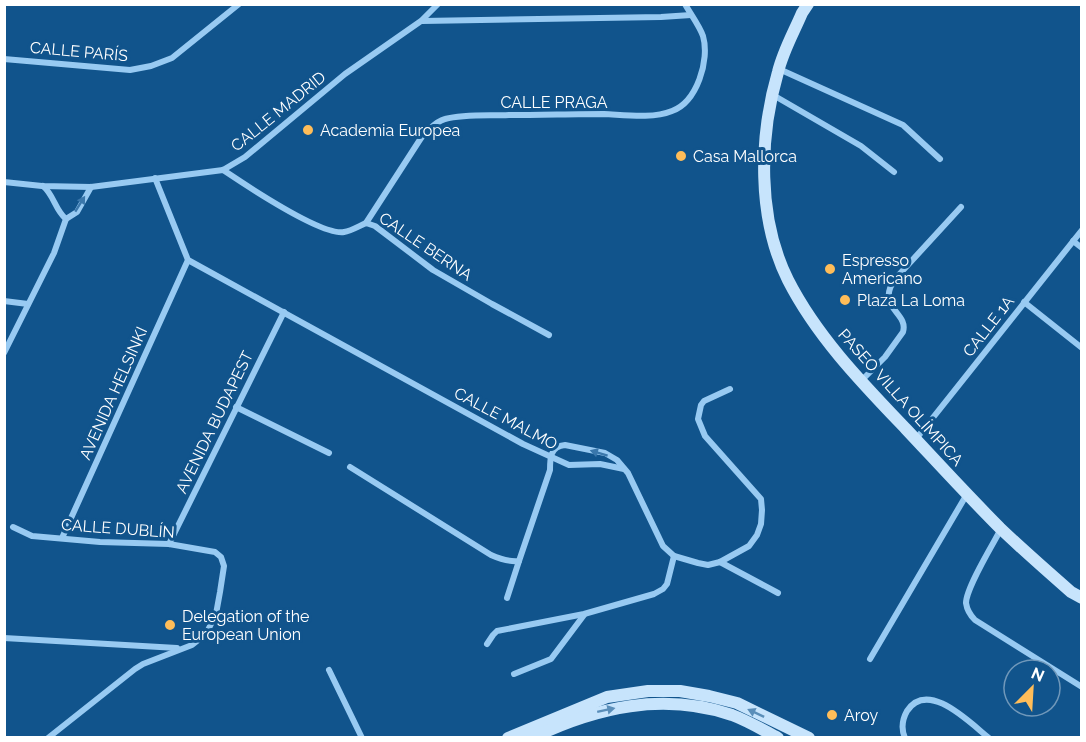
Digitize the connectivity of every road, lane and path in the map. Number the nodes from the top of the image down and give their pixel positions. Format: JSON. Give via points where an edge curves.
{"nodes":[{"id":1,"x":239,"y":4,"type":"edge"},
{"id":2,"x":438,"y":4,"type":"edge"},
{"id":3,"x":685,"y":4,"type":"edge"},
{"id":4,"x":808,"y":4,"type":"edge"},
{"id":5,"x":691,"y":15,"type":"junction"},
{"id":6,"x":421,"y":21,"type":"junction"},
{"id":7,"x":4,"y":59,"type":"edge"},
{"id":8,"x":778,"y":69,"type":"junction"},
{"id":9,"x":772,"y":94,"type":"junction"},
{"id":10,"x":940,"y":159,"type":"dead end"},
{"id":11,"x":223,"y":170,"type":"junction"},
{"id":12,"x":894,"y":172,"type":"dead end"},
{"id":13,"x":155,"y":178,"type":"junction"},
{"id":14,"x":4,"y":182,"type":"edge"},
{"id":15,"x":42,"y":186,"type":"junction"},
{"id":16,"x":91,"y":187,"type":"junction"},
{"id":17,"x":961,"y":207,"type":"dead end"},
{"id":18,"x":66,"y":219,"type":"junction"},
{"id":19,"x":366,"y":223,"type":"junction"},
{"id":20,"x":1082,"y":230,"type":"edge"},
{"id":21,"x":1073,"y":241,"type":"junction"},
{"id":22,"x":1082,"y":248,"type":"edge"},
{"id":23,"x":188,"y":260,"type":"junction"},
{"id":24,"x":4,"y":301,"type":"edge"},
{"id":25,"x":1024,"y":302,"type":"junction"},
{"id":26,"x":28,"y":304,"type":"junction"},
{"id":27,"x":284,"y":312,"type":"junction"},
{"id":28,"x":549,"y":335,"type":"dead end"},
{"id":29,"x":1082,"y":348,"type":"edge"},
{"id":30,"x":4,"y":353,"type":"edge"},
{"id":31,"x":861,"y":382,"type":"junction"},
{"id":32,"x":730,"y":389,"type":"dead end"},
{"id":33,"x":237,"y":407,"type":"junction"},
{"id":34,"x":916,"y":439,"type":"junction"},
{"id":35,"x":329,"y":453,"type":"dead end"},
{"id":36,"x":550,"y":456,"type":"junction"},
{"id":37,"x":350,"y":467,"type":"dead end"},
{"id":38,"x":625,"y":469,"type":"junction"},
{"id":39,"x":967,"y":494,"type":"junction"},
{"id":40,"x":13,"y":527,"type":"dead end"},
{"id":41,"x":1001,"y":528,"type":"junction"},
{"id":42,"x":62,"y":538,"type":"junction"},
{"id":43,"x":169,"y":544,"type":"junction"},
{"id":44,"x":674,"y":556,"type":"junction"},
{"id":45,"x":519,"y":561,"type":"junction"},
{"id":46,"x":720,"y":562,"type":"junction"},
{"id":47,"x":778,"y":593,"type":"dead end"},
{"id":48,"x":507,"y":598,"type":"dead end"},
{"id":49,"x":1082,"y":598,"type":"edge"},
{"id":50,"x":584,"y":614,"type":"junction"},
{"id":51,"x":4,"y":638,"type":"edge"},
{"id":52,"x":487,"y":644,"type":"dead end"},
{"id":53,"x":180,"y":649,"type":"junction"},
{"id":54,"x":870,"y":659,"type":"dead end"},
{"id":55,"x":329,"y":670,"type":"dead end"},
{"id":56,"x":514,"y":674,"type":"dead end"},
{"id":57,"x":1082,"y":687,"type":"edge"},
{"id":58,"x":48,"y":738,"type":"edge"},
{"id":59,"x":362,"y":738,"type":"edge"},
{"id":60,"x":508,"y":738,"type":"edge"},
{"id":61,"x":532,"y":738,"type":"edge"},
{"id":62,"x":778,"y":738,"type":"edge"},
{"id":63,"x":809,"y":738,"type":"edge"},
{"id":64,"x":906,"y":738,"type":"edge"},
{"id":65,"x":989,"y":738,"type":"edge"}],
"edges":[{"from":1,"to":7,"type":"street","name":"CALLE PARÍS","via":[[172,58],[151,66],[130,70]]},
{"from":2,"to":6,"type":"street","name":"CALLE MADRID"},
{"from":3,"to":5,"type":"street","name":"CALLE PRAGA"},
{"from":4,"to":8,"type":"main road","name":"PASEO VILLA OLÍMPICA"},
{"from":5,"to":6,"type":"street"},
{"from":5,"to":19,"type":"street","name":"CALLE PRAGA","via":[[703,35],[702,73],[686,102],[673,111],[647,116],[576,114],[444,119],[423,135]]},
{"from":6,"to":11,"type":"street","name":"CALLE MADRID","via":[[345,74],[245,157]]},
{"from":8,"to":9,"type":"main road","name":"PASEO VILLA OLÍMPICA"},
{"from":8,"to":10,"type":"street","via":[[903,125]]},
{"from":9,"to":12,"type":"street","via":[[861,146]]},
{"from":9,"to":31,"type":"main road","name":"PASEO VILLA OLÍMPICA","via":[[764,169],[775,247],[816,326]]},
{"from":11,"to":13,"type":"street","name":"CALLE MADRID"},
{"from":11,"to":19,"type":"street","name":"CALLE BERNA","via":[[297,216],[333,232],[345,232]]},
{"from":13,"to":16,"type":"street","name":"CALLE MADRID"},
{"from":13,"to":23,"type":"street"},
{"from":14,"to":15,"type":"street","name":"CALLE MADRID"},
{"from":15,"to":16,"type":"street","name":"CALLE MADRID"},
{"from":15,"to":18,"type":"street"},
{"from":18,"to":16,"type":"street","one_way":true,"via":[[77,212]]},
{"from":17,"to":31,"type":"street","via":[[889,288],[891,305],[903,322],[903,332]]},
{"from":18,"to":26,"type":"street"},
{"from":19,"to":28,"type":"street","name":"CALLE BERNA","via":[[432,270]]},
{"from":20,"to":21,"type":"street","name":"CALLE 1A"},
{"from":21,"to":22,"type":"street"},
{"from":21,"to":25,"type":"street","name":"CALLE 1A"},
{"from":23,"to":27,"type":"street","name":"CALLE MALMO"},
{"from":23,"to":42,"type":"street","name":"AVENIDA HELSINKI"},
{"from":24,"to":26,"type":"street"},
{"from":25,"to":29,"type":"street"},
{"from":25,"to":34,"type":"street","name":"CALLE 1A"},
{"from":26,"to":30,"type":"street"},
{"from":27,"to":33,"type":"street","name":"AVENIDA BUDAPEST"},
{"from":27,"to":36,"type":"street","name":"CALLE MALMO"},
{"from":31,"to":34,"type":"main road","name":"PASEO VILLA OLÍMPICA"},
{"from":32,"to":46,"type":"street","via":[[704,401],[698,419],[705,436],[760,499],[762,510],[761,524],[749,546]]},
{"from":33,"to":35,"type":"street"},
{"from":33,"to":43,"type":"street","name":"AVENIDA BUDAPEST"},
{"from":34,"to":39,"type":"main road","name":"PASEO VILLA OLÍMPICA"},
{"from":36,"to":38,"type":"street","name":"CALLE MALMO","via":[[569,465],[600,464]]},
{"from":38,"to":36,"type":"street","one_way":true,"via":[[605,453],[565,445],[554,449]]},
{"from":36,"to":45,"type":"street","via":[[549,470]]},
{"from":37,"to":45,"type":"street","via":[[491,555]]},
{"from":38,"to":44,"type":"street","via":[[663,546]]},
{"from":39,"to":41,"type":"main road","name":"PASEO VILLA OLÍMPICA"},
{"from":39,"to":54,"type":"street"},
{"from":40,"to":42,"type":"street","name":"CALLE DUBLÍN","via":[[32,536]]},
{"from":41,"to":49,"type":"main road","name":"PASEO VILLA OLÍMPICA"},
{"from":41,"to":57,"type":"street","via":[[967,596],[969,614]]},
{"from":42,"to":43,"type":"street","name":"CALLE DUBLÍN"},
{"from":43,"to":53,"type":"street","name":"CALLE DUBLÍN","via":[[215,552],[224,566],[216,615],[206,634]]},
{"from":44,"to":46,"type":"street","via":[[708,565]]},
{"from":44,"to":50,"type":"street","via":[[663,589]]},
{"from":45,"to":48,"type":"street"},
{"from":46,"to":47,"type":"street"},
{"from":50,"to":52,"type":"street","via":[[497,632]]},
{"from":50,"to":56,"type":"street","via":[[551,659]]},
{"from":51,"to":53,"type":"street"},
{"from":53,"to":58,"type":"street","via":[[135,669]]},
{"from":55,"to":59,"type":"street"},
{"from":63,"to":60,"type":"main road","one_way":true,"via":[[736,703],[680,691],[607,697]]},
{"from":61,"to":62,"type":"main road","one_way":true,"via":[[598,712],[672,704],[735,716]]},
{"from":64,"to":65,"type":"street","via":[[902,723],[911,706],[919,700],[932,699],[943,702]]}]}
